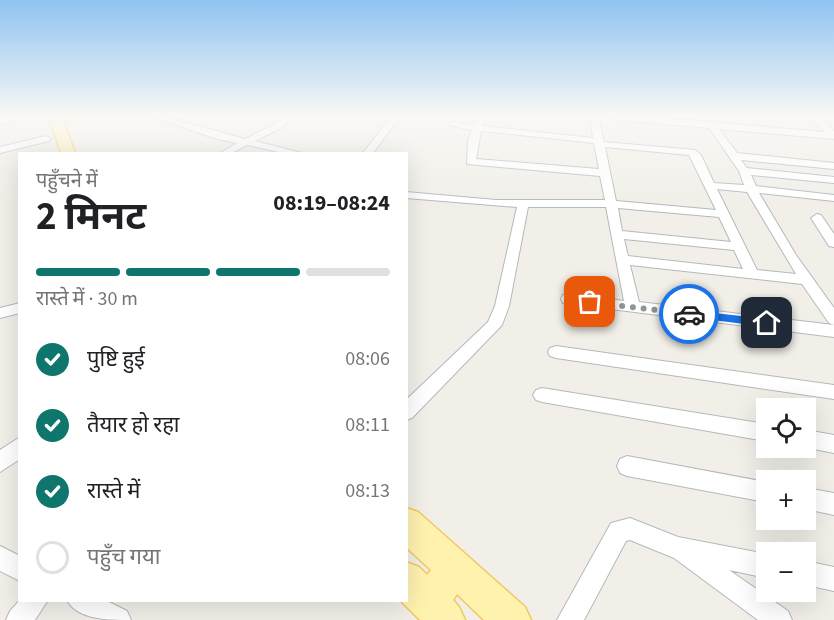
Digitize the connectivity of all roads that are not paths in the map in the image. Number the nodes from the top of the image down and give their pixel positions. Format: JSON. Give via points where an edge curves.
{"nodes":[{"id":1,"x":17,"y":146,"type":"edge"},
{"id":2,"x":260,"y":146,"type":"edge"},
{"id":3,"x":474,"y":146,"type":"edge"},
{"id":4,"x":600,"y":146,"type":"edge"},
{"id":5,"x":636,"y":146,"type":"edge"},
{"id":6,"x":728,"y":146,"type":"edge"},
{"id":7,"x":0,"y":150,"type":"edge"},
{"id":8,"x":292,"y":152,"type":"edge"},
{"id":9,"x":732,"y":156,"type":"junction"},
{"id":10,"x":834,"y":166,"type":"edge"},
{"id":11,"x":744,"y":171,"type":"junction"},
{"id":12,"x":605,"y":173,"type":"junction"},
{"id":13,"x":834,"y":180,"type":"edge"},
{"id":14,"x":711,"y":187,"type":"junction"},
{"id":15,"x":752,"y":190,"type":"junction"},
{"id":16,"x":408,"y":195,"type":"edge"},
{"id":17,"x":834,"y":198,"type":"edge"},
{"id":18,"x":523,"y":204,"type":"junction"},
{"id":19,"x":611,"y":204,"type":"junction"},
{"id":20,"x":723,"y":214,"type":"junction"},
{"id":21,"x":834,"y":220,"type":"edge"},
{"id":22,"x":617,"y":234,"type":"junction"},
{"id":23,"x":834,"y":243,"type":"edge"},
{"id":24,"x":738,"y":247,"type":"junction"},
{"id":25,"x":622,"y":260,"type":"junction"},
{"id":26,"x":752,"y":274,"type":"junction"},
{"id":27,"x":807,"y":280,"type":"junction"},
{"id":28,"x":827,"y":298,"type":"edge"},
{"id":29,"x":568,"y":299,"type":"dead end"},
{"id":30,"x":633,"y":307,"type":"junction"},
{"id":31,"x":18,"y":308,"type":"edge"},
{"id":32,"x":0,"y":313,"type":"edge"},
{"id":33,"x":834,"y":319,"type":"edge"},
{"id":34,"x":834,"y":331,"type":"edge"},
{"id":35,"x":556,"y":352,"type":"dead end"},
{"id":36,"x":834,"y":392,"type":"edge"},
{"id":37,"x":542,"y":396,"type":"dead end"},
{"id":38,"x":408,"y":410,"type":"edge"},
{"id":39,"x":756,"y":431,"type":"edge"},
{"id":40,"x":816,"y":441,"type":"edge"},
{"id":41,"x":834,"y":444,"type":"edge"},
{"id":42,"x":18,"y":448,"type":"edge"},
{"id":43,"x":0,"y":463,"type":"edge"},
{"id":44,"x":627,"y":466,"type":"dead end"},
{"id":45,"x":756,"y":490,"type":"edge"},
{"id":46,"x":816,"y":501,"type":"edge"},
{"id":47,"x":834,"y":504,"type":"edge"},
{"id":48,"x":408,"y":526,"type":"edge"},
{"id":49,"x":678,"y":549,"type":"junction"},
{"id":50,"x":0,"y":558,"type":"edge"},
{"id":51,"x":756,"y":564,"type":"edge"},
{"id":52,"x":18,"y":568,"type":"edge"},
{"id":53,"x":454,"y":568,"type":"junction"},
{"id":54,"x":816,"y":575,"type":"edge"},
{"id":55,"x":834,"y":579,"type":"edge"},
{"id":56,"x":427,"y":601,"type":"edge"},
{"id":57,"x":34,"y":602,"type":"edge"},
{"id":58,"x":83,"y":602,"type":"edge"},
{"id":59,"x":19,"y":620,"type":"edge"},
{"id":60,"x":118,"y":620,"type":"edge"},
{"id":61,"x":512,"y":620,"type":"edge"},
{"id":62,"x":570,"y":620,"type":"edge"},
{"id":63,"x":779,"y":620,"type":"edge"}],
"edges":[{"from":1,"to":7,"type":"street"},
{"from":2,"to":8,"type":"street"},
{"from":3,"to":12,"type":"street","via":[[471,162]]},
{"from":4,"to":12,"type":"street"},
{"from":5,"to":14,"type":"street","via":[[692,152]]},
{"from":6,"to":9,"type":"street"},
{"from":9,"to":10,"type":"street"},
{"from":9,"to":11,"type":"street"},
{"from":11,"to":13,"type":"street"},
{"from":11,"to":15,"type":"street"},
{"from":12,"to":19,"type":"street"},
{"from":14,"to":15,"type":"street"},
{"from":14,"to":20,"type":"street"},
{"from":15,"to":17,"type":"street"},
{"from":15,"to":27,"type":"street"},
{"from":16,"to":18,"type":"street"},
{"from":18,"to":19,"type":"street"},
{"from":18,"to":38,"type":"street","via":[[502,306],[494,325]]},
{"from":19,"to":20,"type":"street"},
{"from":19,"to":22,"type":"street"},
{"from":20,"to":24,"type":"street"},
{"from":21,"to":23,"type":"street","via":[[817,218]]},
{"from":22,"to":24,"type":"street"},
{"from":22,"to":25,"type":"street"},
{"from":24,"to":26,"type":"street"},
{"from":25,"to":26,"type":"street"},
{"from":25,"to":30,"type":"street"},
{"from":26,"to":27,"type":"street"},
{"from":27,"to":28,"type":"street"},
{"from":28,"to":33,"type":"street"},
{"from":29,"to":30,"type":"street"},
{"from":30,"to":34,"type":"street"},
{"from":31,"to":32,"type":"street"},
{"from":35,"to":36,"type":"street"},
{"from":37,"to":39,"type":"street"},
{"from":40,"to":41,"type":"street"},
{"from":42,"to":43,"type":"street"},
{"from":44,"to":45,"type":"street"},
{"from":46,"to":47,"type":"street"},
{"from":48,"to":53,"type":"main road"},
{"from":49,"to":51,"type":"street"},
{"from":49,"to":62,"type":"street","via":[[630,529],[619,531]]},
{"from":49,"to":63,"type":"street"},
{"from":50,"to":52,"type":"street"},
{"from":53,"to":56,"type":"main road"},
{"from":53,"to":61,"type":"main road"},
{"from":54,"to":55,"type":"street"},
{"from":57,"to":59,"type":"street"},
{"from":58,"to":60,"type":"street"}]}
